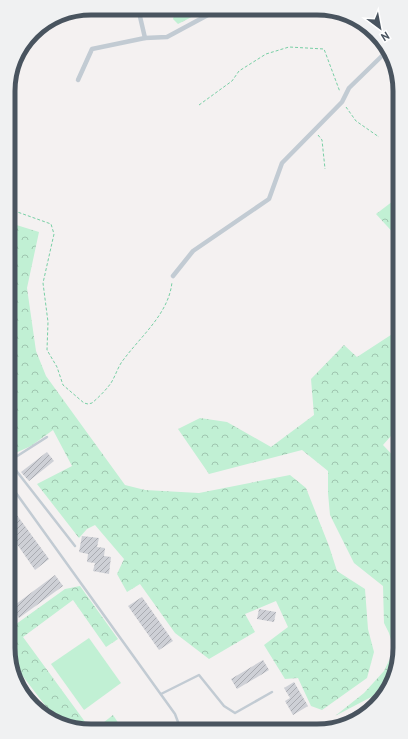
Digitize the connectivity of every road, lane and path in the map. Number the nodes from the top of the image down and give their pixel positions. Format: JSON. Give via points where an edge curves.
{"nodes":[{"id":1,"x":140,"y":15,"type":"edge"},
{"id":2,"x":208,"y":15,"type":"edge"},
{"id":3,"x":145,"y":38,"type":"junction"},
{"id":4,"x":383,"y":54,"type":"edge"},
{"id":5,"x":78,"y":80,"type":"dead end"},
{"id":6,"x":342,"y":100,"type":"junction"},
{"id":7,"x":199,"y":105,"type":"dead end"},
{"id":8,"x":315,"y":131,"type":"junction"},
{"id":9,"x":379,"y":138,"type":"dead end"},
{"id":10,"x":325,"y":169,"type":"dead end"},
{"id":11,"x":15,"y":210,"type":"edge"},
{"id":12,"x":173,"y":276,"type":"joint"},
{"id":13,"x":47,"y":436,"type":"dead end"},
{"id":14,"x":15,"y":457,"type":"edge"},
{"id":15,"x":15,"y":469,"type":"edge"},
{"id":16,"x":15,"y":492,"type":"edge"},
{"id":17,"x":75,"y":546,"type":"dead end"},
{"id":18,"x":272,"y":692,"type":"dead end"},
{"id":19,"x":161,"y":694,"type":"junction"},
{"id":20,"x":178,"y":724,"type":"edge"}],
"edges":[{"from":1,"to":3,"type":"street"},
{"from":2,"to":3,"type":"street","via":[[167,37]]},
{"from":3,"to":5,"type":"street","via":[[92,50]]},
{"from":4,"to":6,"type":"street","via":[[349,88]]},
{"from":6,"to":7,"type":"path","via":[[324,49],[289,48],[266,54],[239,72],[232,81]]},
{"from":6,"to":8,"type":"street"},
{"from":6,"to":9,"type":"path","via":[[356,121]]},
{"from":8,"to":10,"type":"path","via":[[322,140]]},
{"from":8,"to":12,"type":"street","via":[[282,163],[269,199],[193,251]]},
{"from":11,"to":12,"type":"path","via":[[51,224],[54,234],[43,283],[48,322],[47,350],[57,366],[63,385],[84,403],[92,403],[100,396],[111,383],[124,358],[160,314],[171,294]]},
{"from":13,"to":14,"type":"lane"},
{"from":15,"to":17,"type":"lane"},
{"from":16,"to":19,"type":"lane"},
{"from":18,"to":19,"type":"lane","via":[[235,713],[224,706],[199,675]]},
{"from":19,"to":20,"type":"lane","via":[[175,714]]}]}
